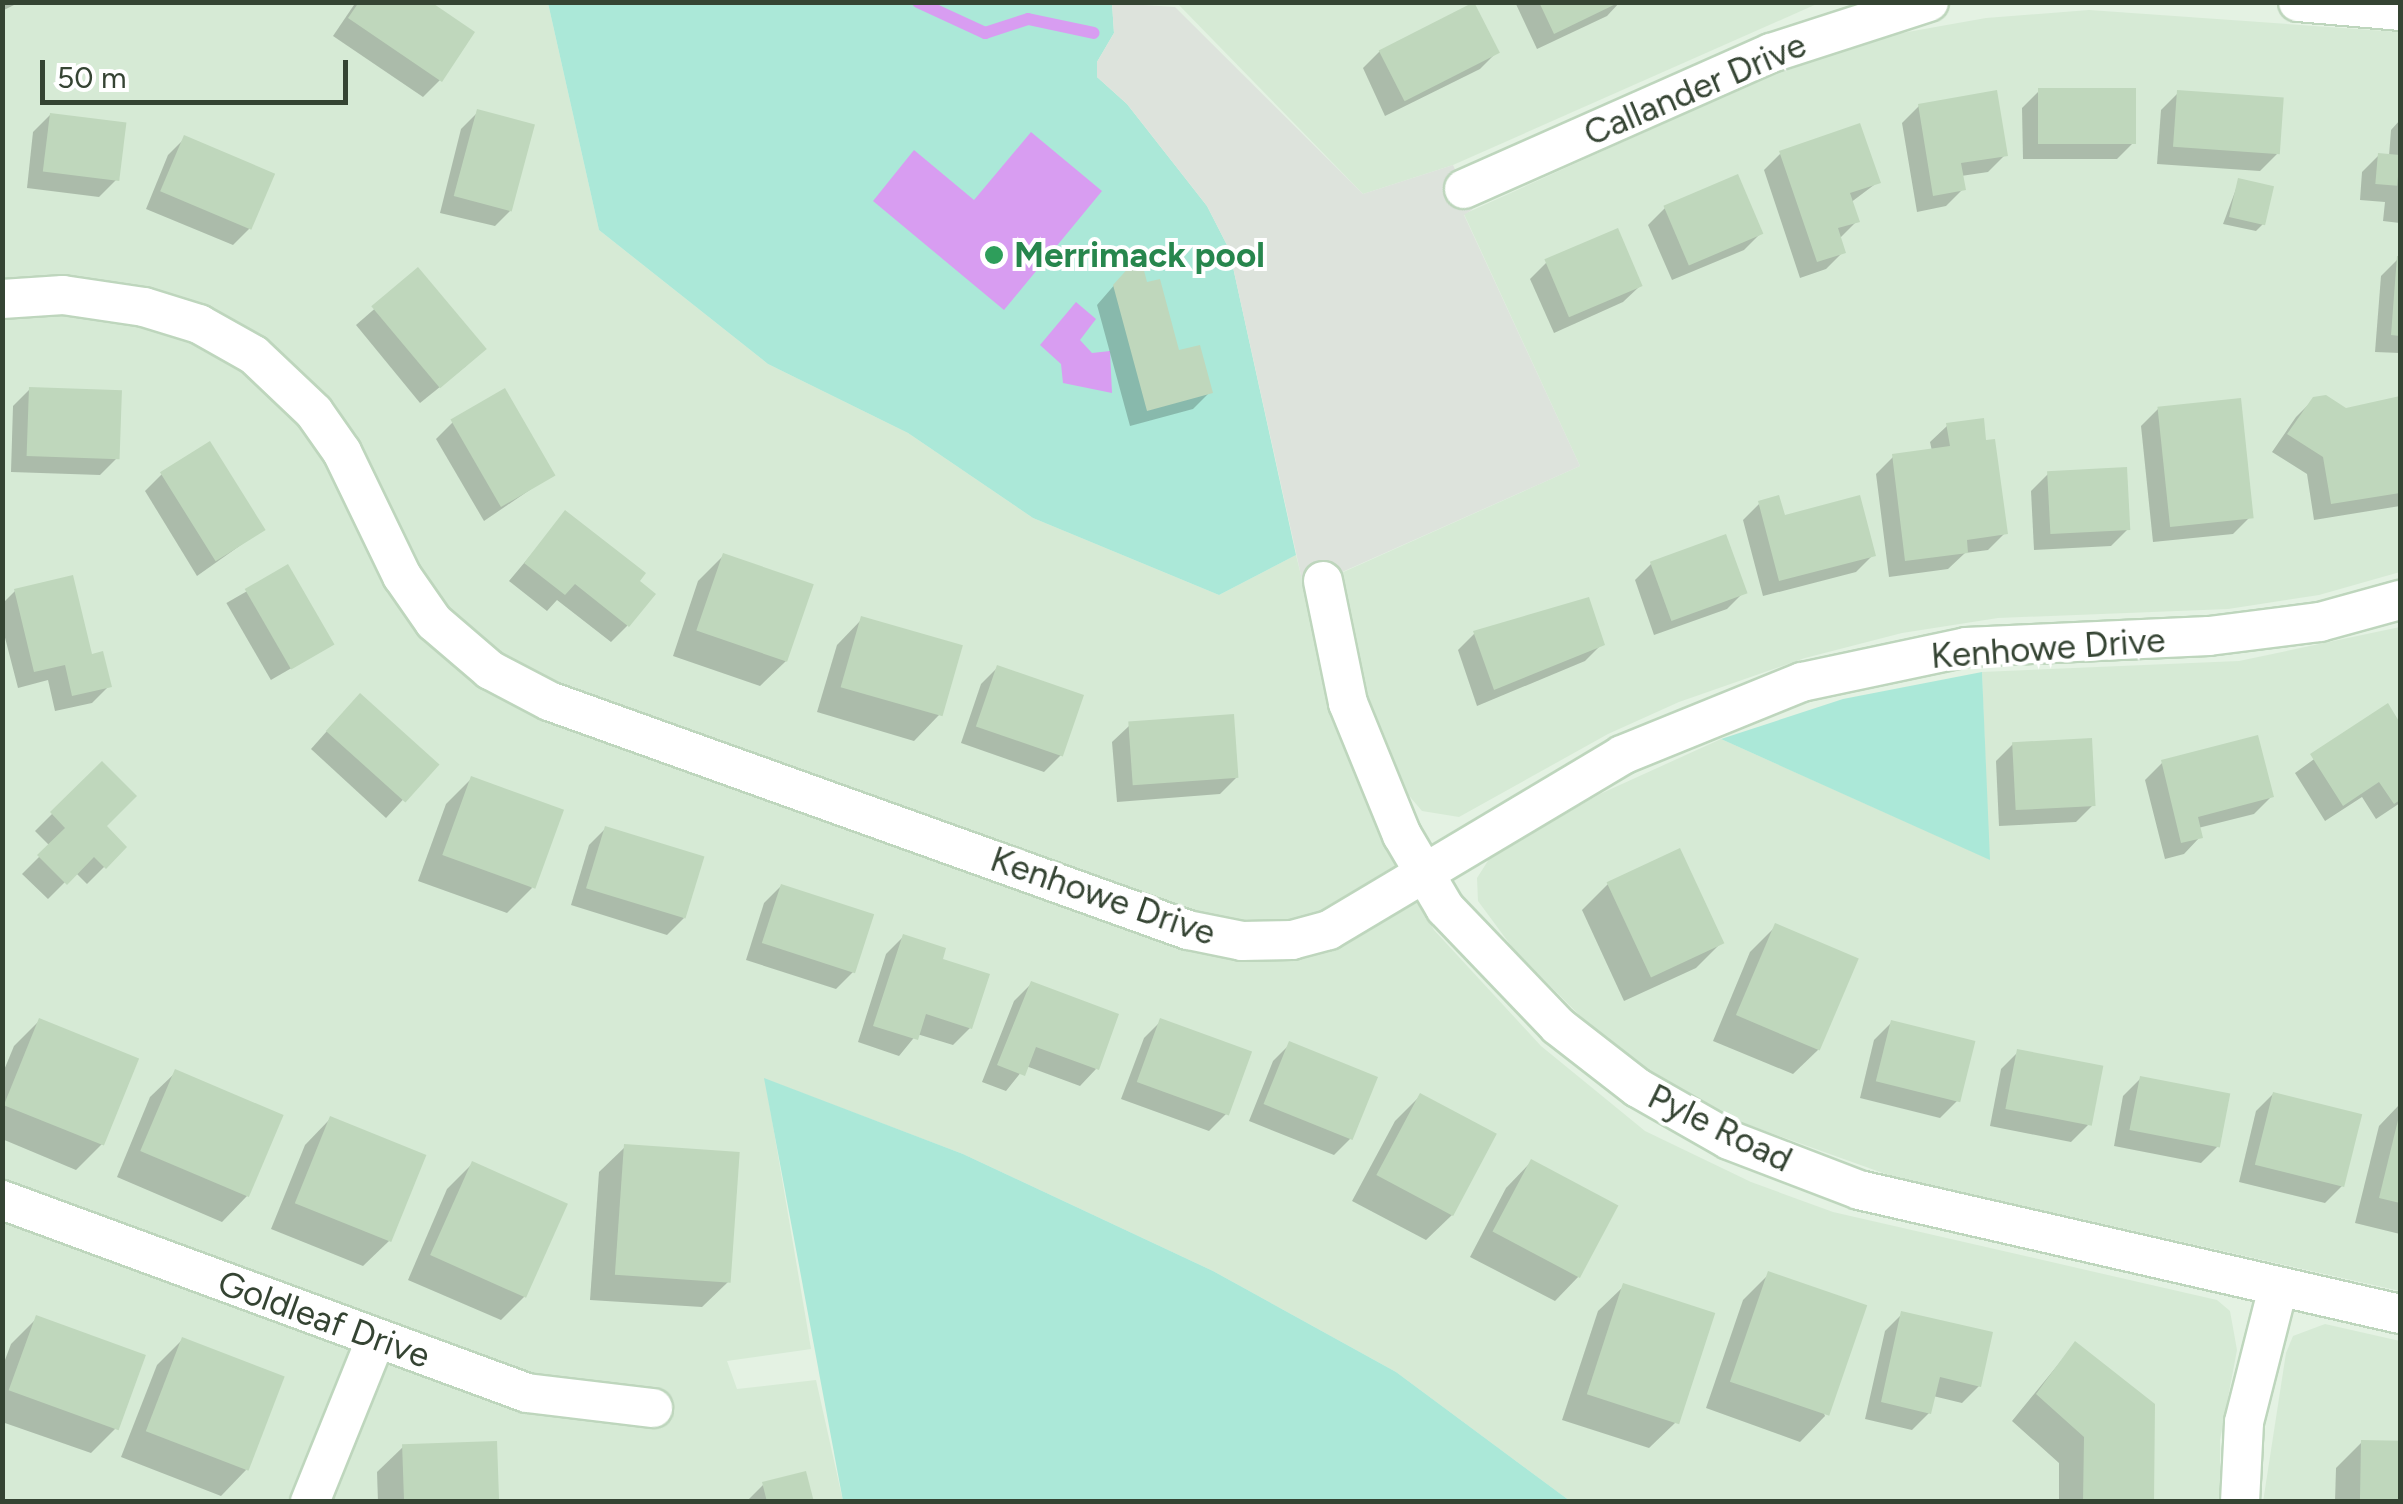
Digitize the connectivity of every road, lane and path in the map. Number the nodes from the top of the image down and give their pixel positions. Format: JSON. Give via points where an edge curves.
{"nodes":[{"id":1,"x":1930,"y":2,"type":"edge"},
{"id":2,"x":2298,"y":2,"type":"edge"},
{"id":3,"x":2400,"y":11,"type":"edge"},
{"id":4,"x":1464,"y":189,"type":"dead end"},
{"id":5,"x":2,"y":299,"type":"edge"},
{"id":6,"x":1323,"y":581,"type":"dead end"},
{"id":7,"x":2400,"y":600,"type":"edge"},
{"id":8,"x":1424,"y":873,"type":"junction"},
{"id":9,"x":2,"y":1200,"type":"edge"},
{"id":10,"x":2278,"y":1288,"type":"junction"},
{"id":11,"x":2400,"y":1314,"type":"edge"},
{"id":12,"x":376,"y":1339,"type":"junction"},
{"id":13,"x":653,"y":1408,"type":"dead end"},
{"id":14,"x":310,"y":1502,"type":"edge"},
{"id":15,"x":2240,"y":1502,"type":"edge"}],
"edges":[{"from":1,"to":4,"type":"street","name":"Callander Drive","via":[[1771,52]]},
{"from":2,"to":3,"type":"street"},
{"from":5,"to":8,"type":"street","name":"Kenhowe Drive","via":[[64,295],[144,306],[198,324],[254,355],[314,412],[342,452],[402,576],[434,622],[490,670],[549,702],[1188,930],[1242,941],[1329,930]]},
{"from":6,"to":8,"type":"street","name":"Pyle Road","via":[[1348,703]]},
{"from":7,"to":8,"type":"street","name":"Kenhowe Drive","via":[[2320,622],[2209,636],[1966,648],[1802,682],[1622,755]]},
{"from":8,"to":10,"type":"street","name":"Pyle Road","via":[[1445,908],[1558,1026],[1638,1088],[1730,1140],[1859,1190]]},
{"from":9,"to":12,"type":"street","name":"Goldleaf Drive"},
{"from":10,"to":11,"type":"street","name":"Pyle Road"},
{"from":10,"to":15,"type":"street","via":[[2244,1422]]},
{"from":12,"to":13,"type":"street","name":"Goldleaf Drive","via":[[527,1393]]},
{"from":12,"to":14,"type":"street"}]}
